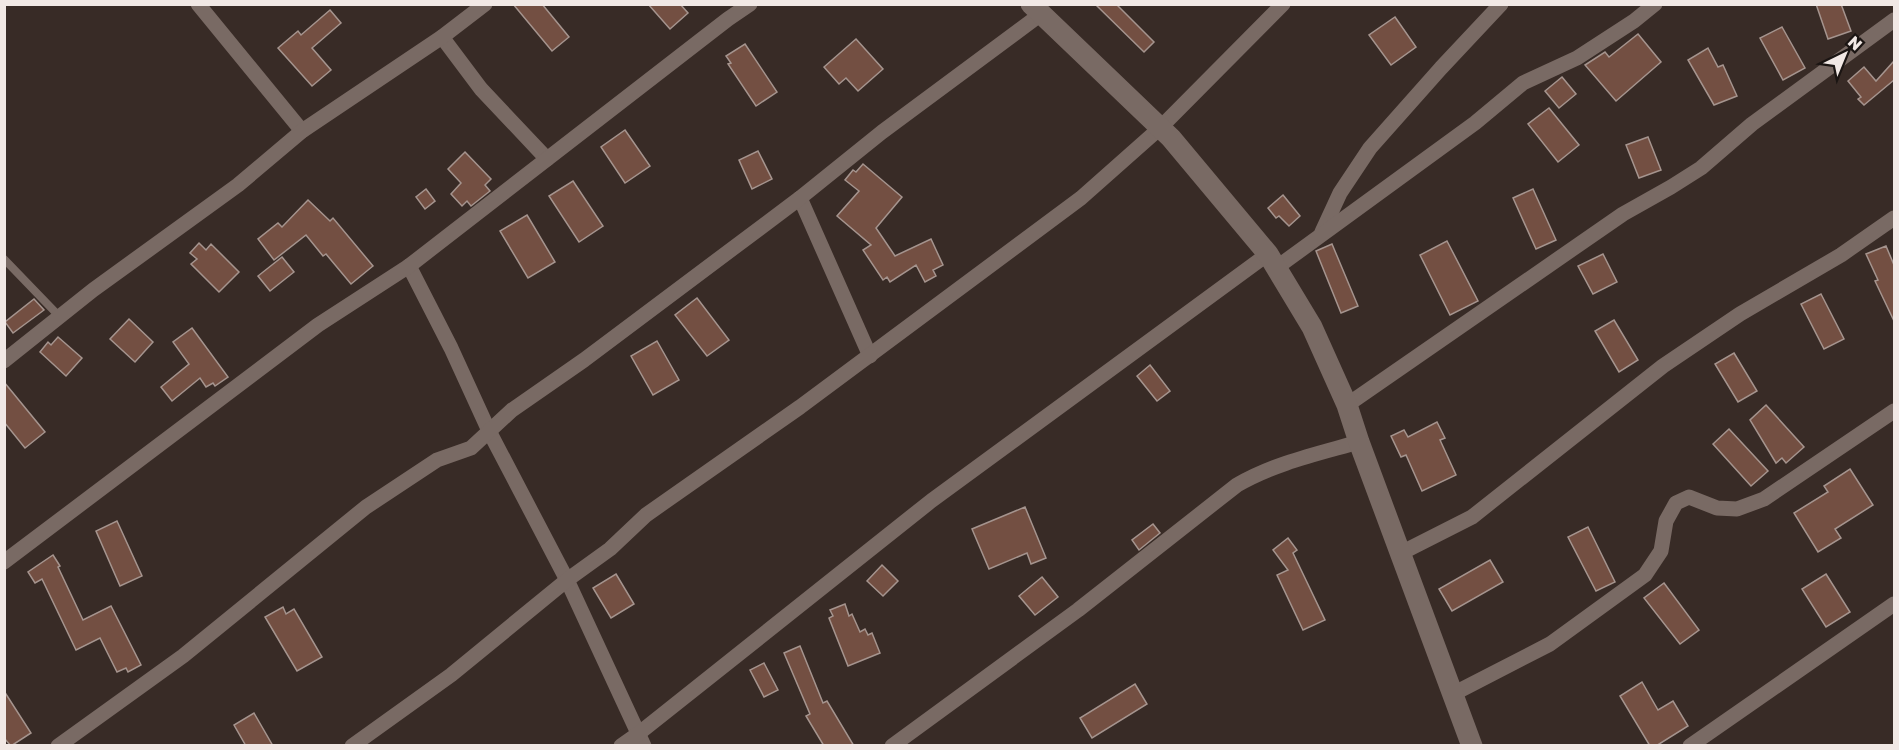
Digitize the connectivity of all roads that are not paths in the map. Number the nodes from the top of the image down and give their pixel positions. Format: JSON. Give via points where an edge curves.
{"nodes":[{"id":1,"x":198,"y":4,"type":"edge"},
{"id":2,"x":485,"y":4,"type":"edge"},
{"id":3,"x":750,"y":4,"type":"edge"},
{"id":4,"x":1282,"y":4,"type":"edge"},
{"id":5,"x":1501,"y":4,"type":"edge"},
{"id":6,"x":1655,"y":4,"type":"edge"},
{"id":7,"x":1036,"y":9,"type":"edge"},
{"id":8,"x":1894,"y":20,"type":"edge"},
{"id":9,"x":441,"y":37,"type":"junction"},
{"id":10,"x":1160,"y":128,"type":"junction"},
{"id":11,"x":302,"y":131,"type":"junction"},
{"id":12,"x":547,"y":159,"type":"junction"},
{"id":13,"x":800,"y":198,"type":"junction"},
{"id":14,"x":1894,"y":218,"type":"edge"},
{"id":15,"x":1322,"y":234,"type":"junction"},
{"id":16,"x":4,"y":259,"type":"edge"},
{"id":17,"x":1272,"y":261,"type":"junction"},
{"id":18,"x":409,"y":266,"type":"junction"},
{"id":19,"x":59,"y":316,"type":"junction"},
{"id":20,"x":870,"y":356,"type":"junction"},
{"id":21,"x":4,"y":361,"type":"edge"},
{"id":22,"x":1347,"y":405,"type":"junction"},
{"id":23,"x":1894,"y":411,"type":"edge"},
{"id":24,"x":489,"y":431,"type":"junction"},
{"id":25,"x":1359,"y":442,"type":"junction"},
{"id":26,"x":1401,"y":553,"type":"junction"},
{"id":27,"x":4,"y":561,"type":"edge"},
{"id":28,"x":567,"y":580,"type":"junction"},
{"id":29,"x":1894,"y":604,"type":"edge"},
{"id":30,"x":1452,"y":695,"type":"junction"},
{"id":31,"x":641,"y":740,"type":"edge"},
{"id":32,"x":58,"y":746,"type":"edge"},
{"id":33,"x":352,"y":746,"type":"edge"},
{"id":34,"x":621,"y":746,"type":"edge"},
{"id":35,"x":892,"y":746,"type":"edge"},
{"id":36,"x":1472,"y":746,"type":"edge"},
{"id":37,"x":1690,"y":746,"type":"edge"}],
"edges":[{"from":1,"to":11,"type":"street"},
{"from":2,"to":9,"type":"street"},
{"from":3,"to":12,"type":"street"},
{"from":4,"to":10,"type":"street"},
{"from":5,"to":15,"type":"street","via":[[1370,148],[1340,193]]},
{"from":6,"to":15,"type":"street","via":[[1577,58],[1523,83],[1466,130]]},
{"from":7,"to":10,"type":"street"},
{"from":7,"to":13,"type":"street"},
{"from":8,"to":22,"type":"street","via":[[1752,124],[1701,168],[1623,214]]},
{"from":9,"to":11,"type":"street"},
{"from":9,"to":12,"type":"street","via":[[481,89]]},
{"from":10,"to":17,"type":"street"},
{"from":10,"to":20,"type":"street","via":[[1081,198]]},
{"from":11,"to":19,"type":"street","via":[[238,185]]},
{"from":12,"to":18,"type":"street"},
{"from":13,"to":20,"type":"street"},
{"from":13,"to":24,"type":"street","via":[[577,366],[512,410]]},
{"from":14,"to":26,"type":"street","via":[[1664,366],[1472,517]]},
{"from":15,"to":17,"type":"street"},
{"from":16,"to":19,"type":"lane"},
{"from":17,"to":22,"type":"street","via":[[1312,327]]},
{"from":17,"to":31,"type":"street","via":[[931,501]]},
{"from":18,"to":24,"type":"street"},
{"from":18,"to":27,"type":"street","via":[[318,325]]},
{"from":19,"to":21,"type":"street"},
{"from":20,"to":28,"type":"street","via":[[646,515]]},
{"from":22,"to":25,"type":"street"},
{"from":23,"to":30,"type":"street","via":[[1764,500],[1737,509],[1717,508],[1689,497],[1676,503],[1666,521],[1661,551],[1646,575],[1550,644]]},
{"from":24,"to":28,"type":"street"},
{"from":24,"to":32,"type":"street","via":[[471,447],[437,460],[366,507],[183,656]]},
{"from":25,"to":26,"type":"street"},
{"from":25,"to":35,"type":"street","via":[[1277,465],[1237,485],[1078,610]]},
{"from":26,"to":30,"type":"street"},
{"from":28,"to":31,"type":"street"},
{"from":28,"to":33,"type":"street","via":[[451,675]]},
{"from":29,"to":37,"type":"street"},
{"from":30,"to":36,"type":"street"},
{"from":31,"to":34,"type":"street"}]}
